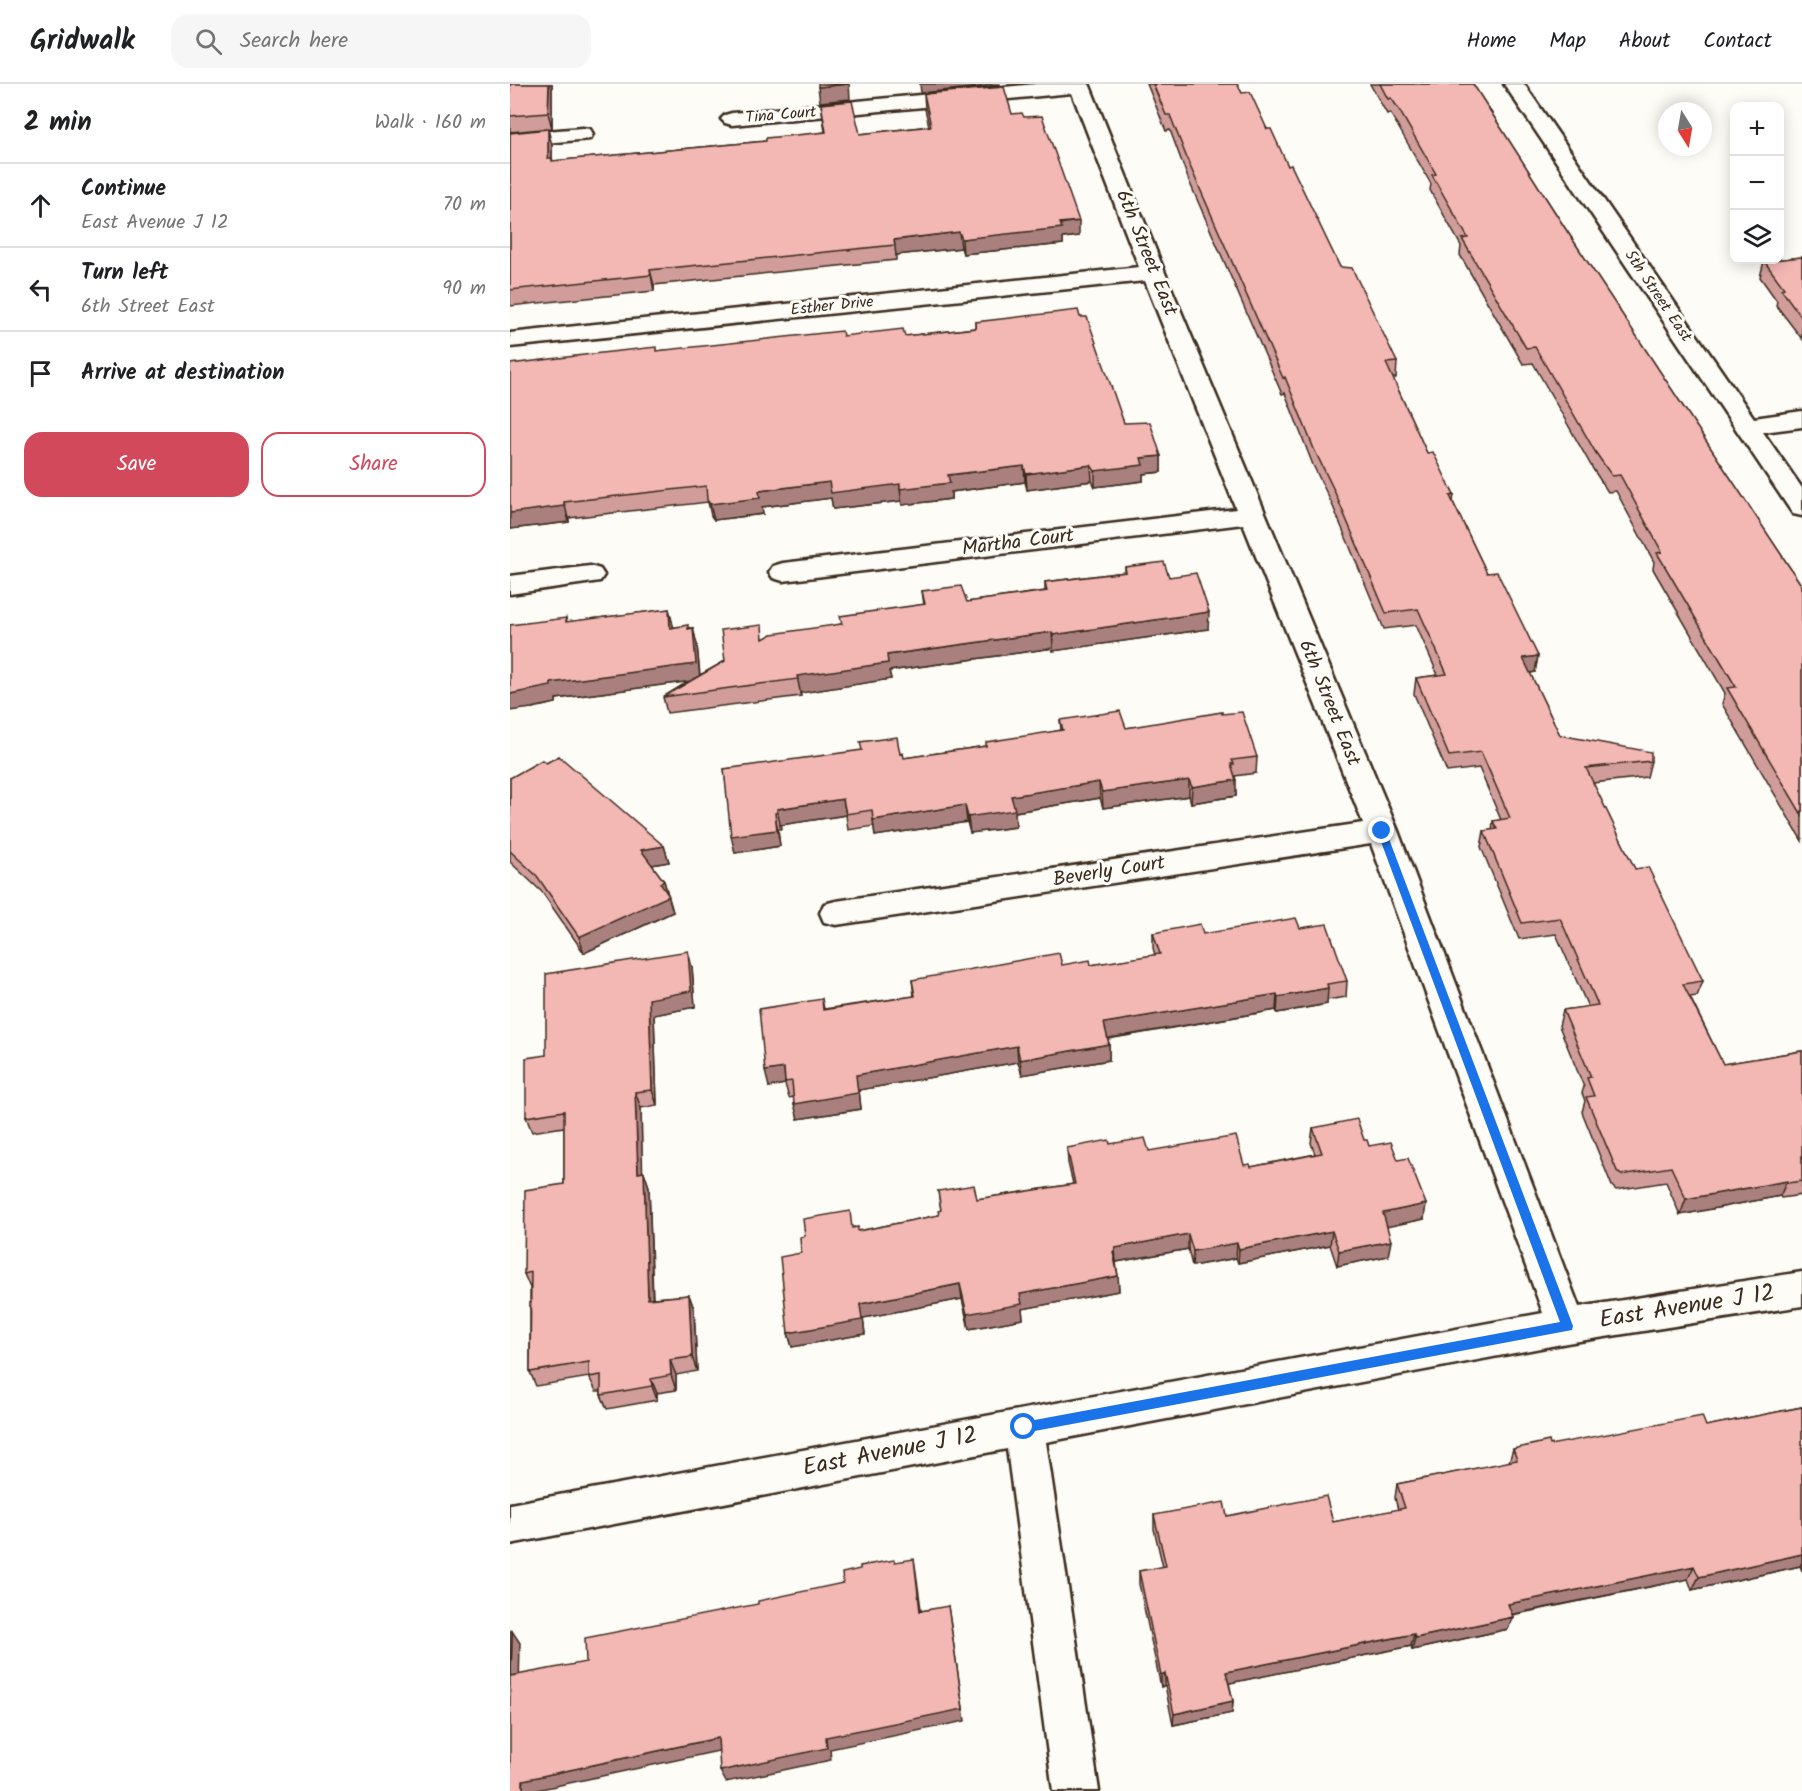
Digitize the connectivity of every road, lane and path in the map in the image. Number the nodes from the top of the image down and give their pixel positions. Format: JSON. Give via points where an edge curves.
{"nodes":[{"id":1,"x":1514,"y":84,"type":"edge"},
{"id":2,"x":1080,"y":85,"type":"edge"},
{"id":3,"x":732,"y":119,"type":"dead end"},
{"id":4,"x":582,"y":134,"type":"dead end"},
{"id":5,"x":510,"y":140,"type":"edge"},
{"id":6,"x":1153,"y":273,"type":"junction"},
{"id":7,"x":510,"y":340,"type":"edge"},
{"id":8,"x":1802,"y":419,"type":"edge"},
{"id":9,"x":1746,"y":427,"type":"junction"},
{"id":10,"x":1802,"y":508,"type":"edge"},
{"id":11,"x":1252,"y":515,"type":"junction"},
{"id":12,"x":783,"y":572,"type":"dead end"},
{"id":13,"x":590,"y":575,"type":"dead end"},
{"id":14,"x":510,"y":585,"type":"edge"},
{"id":15,"x":1382,"y":831,"type":"junction"},
{"id":16,"x":836,"y":913,"type":"dead end"},
{"id":17,"x":1802,"y":1289,"type":"edge"},
{"id":18,"x":1568,"y":1326,"type":"junction"},
{"id":19,"x":1024,"y":1427,"type":"junction"},
{"id":20,"x":510,"y":1524,"type":"edge"},
{"id":21,"x":1076,"y":1791,"type":"edge"}],
"edges":[{"from":1,"to":9,"type":"street","name":"5th Street East"},
{"from":2,"to":3,"type":"street","name":"Tina Court"},
{"from":2,"to":6,"type":"street","name":"6th Street East"},
{"from":4,"to":5,"type":"street"},
{"from":6,"to":7,"type":"street","name":"Esther Drive"},
{"from":6,"to":11,"type":"street","name":"6th Street East"},
{"from":8,"to":9,"type":"street"},
{"from":9,"to":10,"type":"street","name":"5th Street East"},
{"from":11,"to":12,"type":"street","name":"Martha Court"},
{"from":11,"to":15,"type":"street","name":"6th Street East"},
{"from":13,"to":14,"type":"street"},
{"from":15,"to":16,"type":"street","name":"Beverly Court"},
{"from":15,"to":18,"type":"street","name":"6th Street East"},
{"from":17,"to":18,"type":"street","name":"East Avenue J 12"},
{"from":18,"to":19,"type":"street","name":"East Avenue J 12"},
{"from":19,"to":20,"type":"street","name":"East Avenue J 12"},
{"from":19,"to":21,"type":"street"}]}
